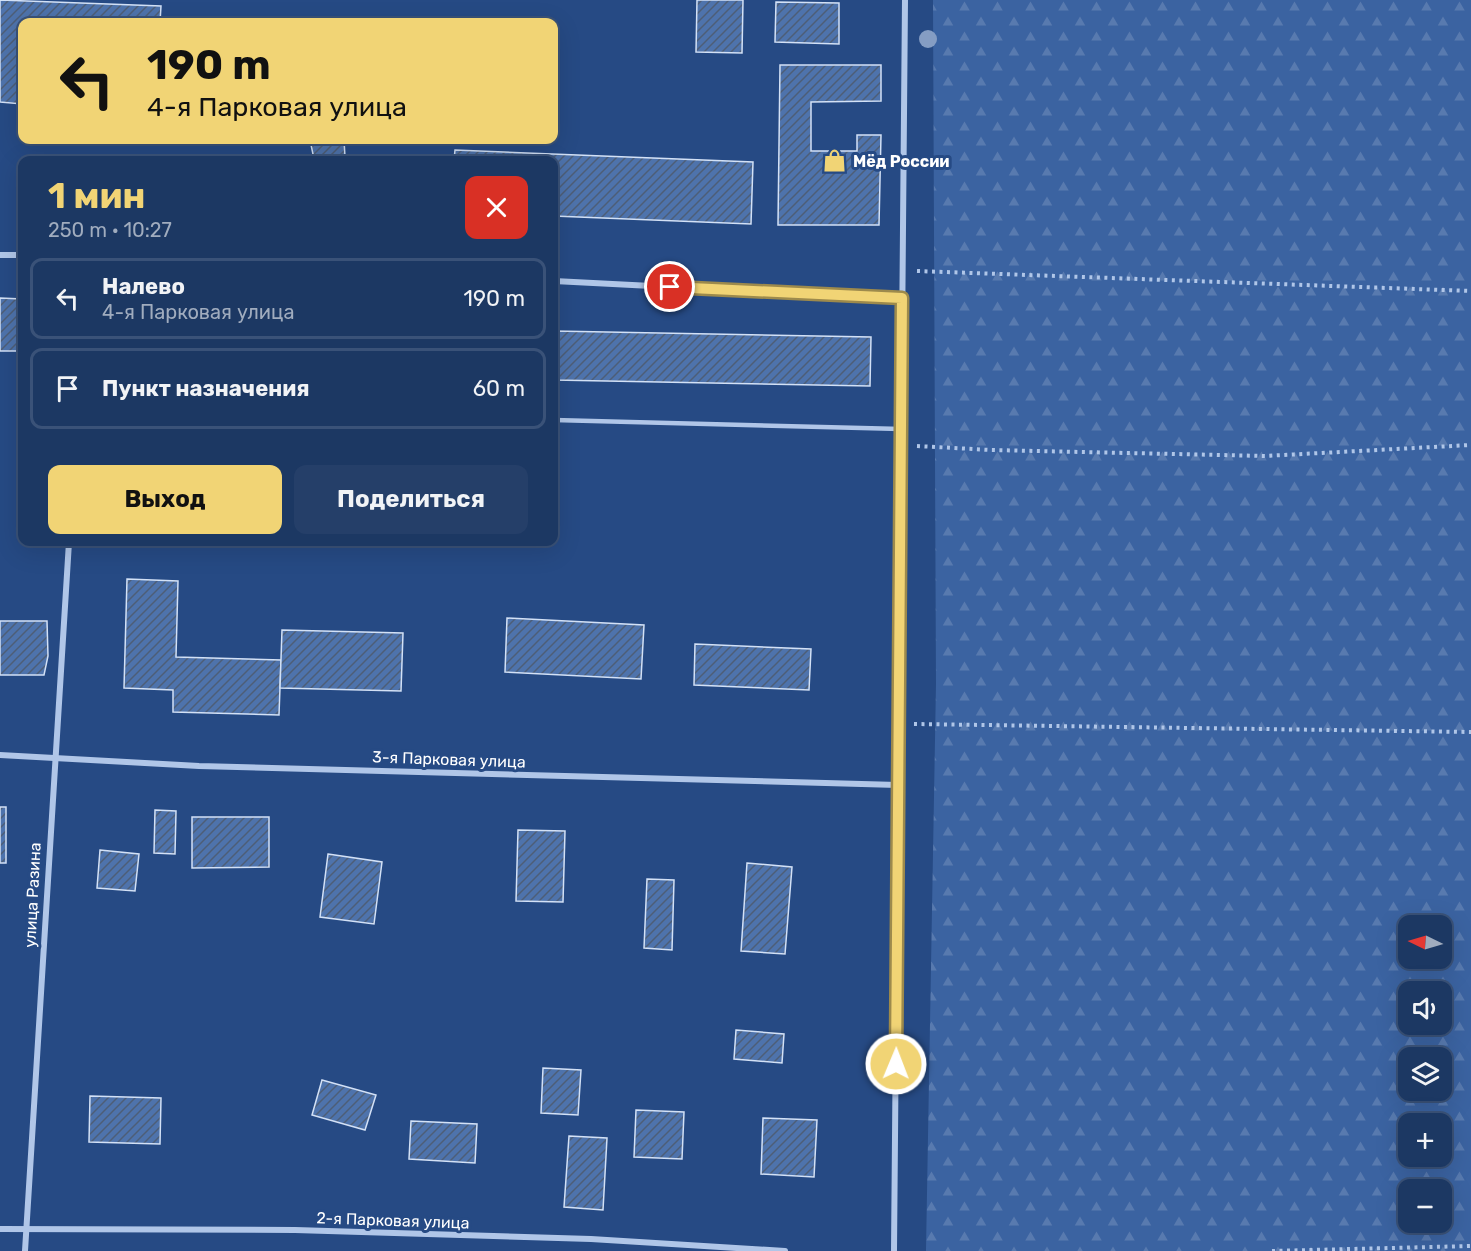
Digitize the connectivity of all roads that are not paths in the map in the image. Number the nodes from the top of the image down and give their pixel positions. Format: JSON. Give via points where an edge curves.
{"nodes":[{"id":1,"x":905,"y":0,"type":"edge"},
{"id":2,"x":0,"y":255,"type":"edge"},
{"id":3,"x":18,"y":255,"type":"edge"},
{"id":4,"x":558,"y":281,"type":"edge"},
{"id":5,"x":902,"y":298,"type":"junction"},
{"id":6,"x":558,"y":420,"type":"edge"},
{"id":7,"x":901,"y":429,"type":"junction"},
{"id":8,"x":69,"y":546,"type":"edge"},
{"id":9,"x":0,"y":755,"type":"edge"},
{"id":10,"x":54,"y":756,"type":"junction"},
{"id":11,"x":898,"y":785,"type":"junction"},
{"id":12,"x":0,"y":1229,"type":"edge"},
{"id":13,"x":26,"y":1230,"type":"junction"},
{"id":14,"x":25,"y":1251,"type":"edge"},
{"id":15,"x":785,"y":1251,"type":"edge"},
{"id":16,"x":894,"y":1251,"type":"edge"}],
"edges":[{"from":1,"to":5,"type":"street"},
{"from":2,"to":3,"type":"street"},
{"from":4,"to":5,"type":"street"},
{"from":5,"to":7,"type":"street"},
{"from":6,"to":7,"type":"lane"},
{"from":7,"to":11,"type":"street"},
{"from":8,"to":10,"type":"street","name":"улица Разина"},
{"from":9,"to":10,"type":"street","name":"3-я Парковая улица"},
{"from":10,"to":11,"type":"street","name":"3-я Парковая улица","via":[[199,766]]},
{"from":10,"to":13,"type":"street","name":"улица Разина"},
{"from":11,"to":16,"type":"street"},
{"from":12,"to":13,"type":"street","name":"2-я Парковая улица"},
{"from":13,"to":14,"type":"street","name":"улица Разина"},
{"from":13,"to":15,"type":"street","name":"2-я Парковая улица","via":[[295,1230],[591,1239]]}]}
